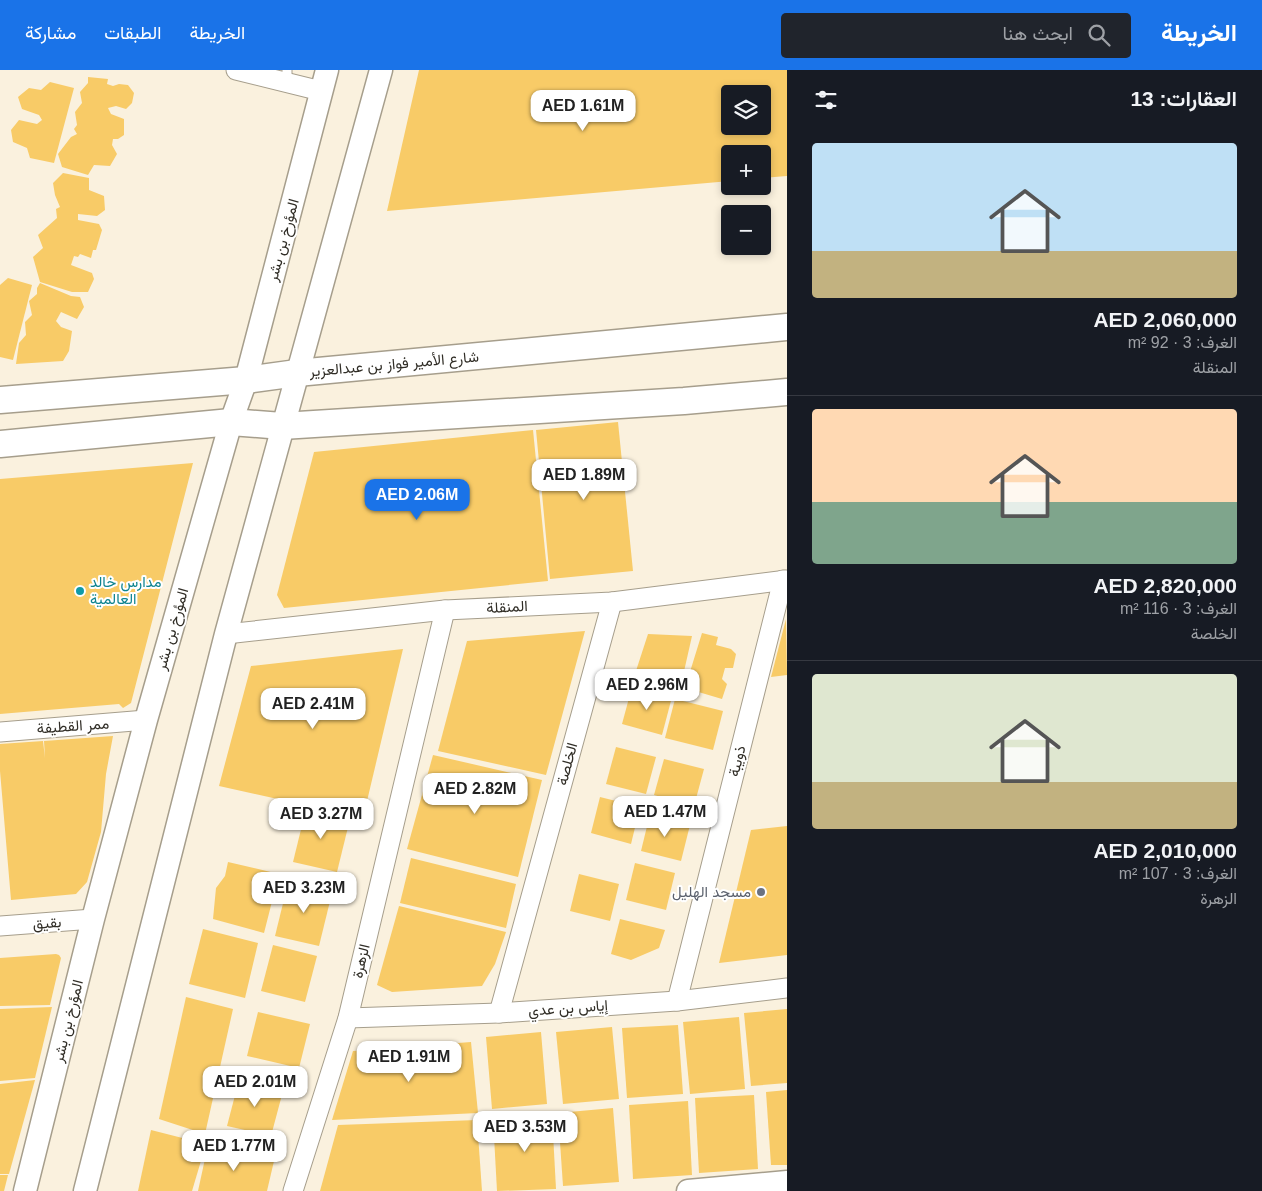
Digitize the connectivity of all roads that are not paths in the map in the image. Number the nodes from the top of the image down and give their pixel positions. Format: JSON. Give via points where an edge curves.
{"nodes":[{"id":1,"x":236,"y":70,"type":"edge"},
{"id":2,"x":326,"y":70,"type":"edge"},
{"id":3,"x":381,"y":70,"type":"edge"},
{"id":4,"x":287,"y":76,"type":"edge"},
{"id":5,"x":321,"y":92,"type":"junction"},
{"id":6,"x":787,"y":327,"type":"edge"},
{"id":7,"x":297,"y":373,"type":"junction"},
{"id":8,"x":246,"y":380,"type":"junction"},
{"id":9,"x":787,"y":392,"type":"edge"},
{"id":10,"x":0,"y":400,"type":"edge"},
{"id":11,"x":231,"y":422,"type":"junction"},
{"id":12,"x":282,"y":426,"type":"junction"},
{"id":13,"x":0,"y":444,"type":"edge"},
{"id":14,"x":785,"y":580,"type":"edge"},
{"id":15,"x":612,"y":602,"type":"junction"},
{"id":16,"x":445,"y":610,"type":"junction"},
{"id":17,"x":226,"y":634,"type":"junction"},
{"id":18,"x":146,"y":720,"type":"junction"},
{"id":19,"x":0,"y":732,"type":"edge"},
{"id":20,"x":93,"y":919,"type":"junction"},
{"id":21,"x":0,"y":926,"type":"edge"},
{"id":22,"x":787,"y":988,"type":"edge"},
{"id":23,"x":677,"y":1001,"type":"junction"},
{"id":24,"x":499,"y":1013,"type":"junction"},
{"id":25,"x":348,"y":1018,"type":"junction"},
{"id":26,"x":787,"y":1182,"type":"edge"},
{"id":27,"x":25,"y":1191,"type":"edge"},
{"id":28,"x":85,"y":1191,"type":"edge"},
{"id":29,"x":293,"y":1191,"type":"edge"},
{"id":30,"x":688,"y":1191,"type":"edge"}],
"edges":[{"from":1,"to":4,"type":"street"},
{"from":2,"to":5,"type":"street","name":"المؤرخ بن بشر"},
{"from":3,"to":7,"type":"street"},
{"from":4,"to":5,"type":"street"},
{"from":5,"to":8,"type":"street","name":"المؤرخ بن بشر"},
{"from":6,"to":7,"type":"main road","name":"شارع الأمير فواز بن عبدالعزير"},
{"from":7,"to":8,"type":"main road","name":"شارع الأمير فواز بن عبدالعزير"},
{"from":7,"to":12,"type":"street"},
{"from":8,"to":10,"type":"main road","name":"شارع الأمير فواز بن عبدالعزير"},
{"from":8,"to":11,"type":"street","name":"المؤرخ بن بشر"},
{"from":9,"to":12,"type":"main road"},
{"from":11,"to":12,"type":"main road"},
{"from":11,"to":13,"type":"main road"},
{"from":11,"to":18,"type":"street","name":"المؤرخ بن بشر"},
{"from":12,"to":17,"type":"street"},
{"from":14,"to":15,"type":"street","name":"المنقلة"},
{"from":14,"to":23,"type":"street","name":"ذويبة"},
{"from":15,"to":16,"type":"street","name":"المنقلة"},
{"from":15,"to":24,"type":"street","name":"الخلصة"},
{"from":16,"to":17,"type":"street","name":"المنقلة"},
{"from":16,"to":25,"type":"street","name":"الزهرة"},
{"from":17,"to":28,"type":"street"},
{"from":18,"to":19,"type":"street","name":"ممر القطيفة"},
{"from":18,"to":20,"type":"street","name":"المؤرخ بن بشر"},
{"from":20,"to":21,"type":"street","name":"بقيق"},
{"from":20,"to":27,"type":"street","name":"المؤرخ بن بشر"},
{"from":22,"to":23,"type":"street","name":"إياس بن عدي"},
{"from":23,"to":24,"type":"street","name":"إياس بن عدي"},
{"from":24,"to":25,"type":"street","name":"إياس بن عدي"},
{"from":25,"to":29,"type":"street","name":"الزهرة"},
{"from":26,"to":30,"type":"street"}]}
